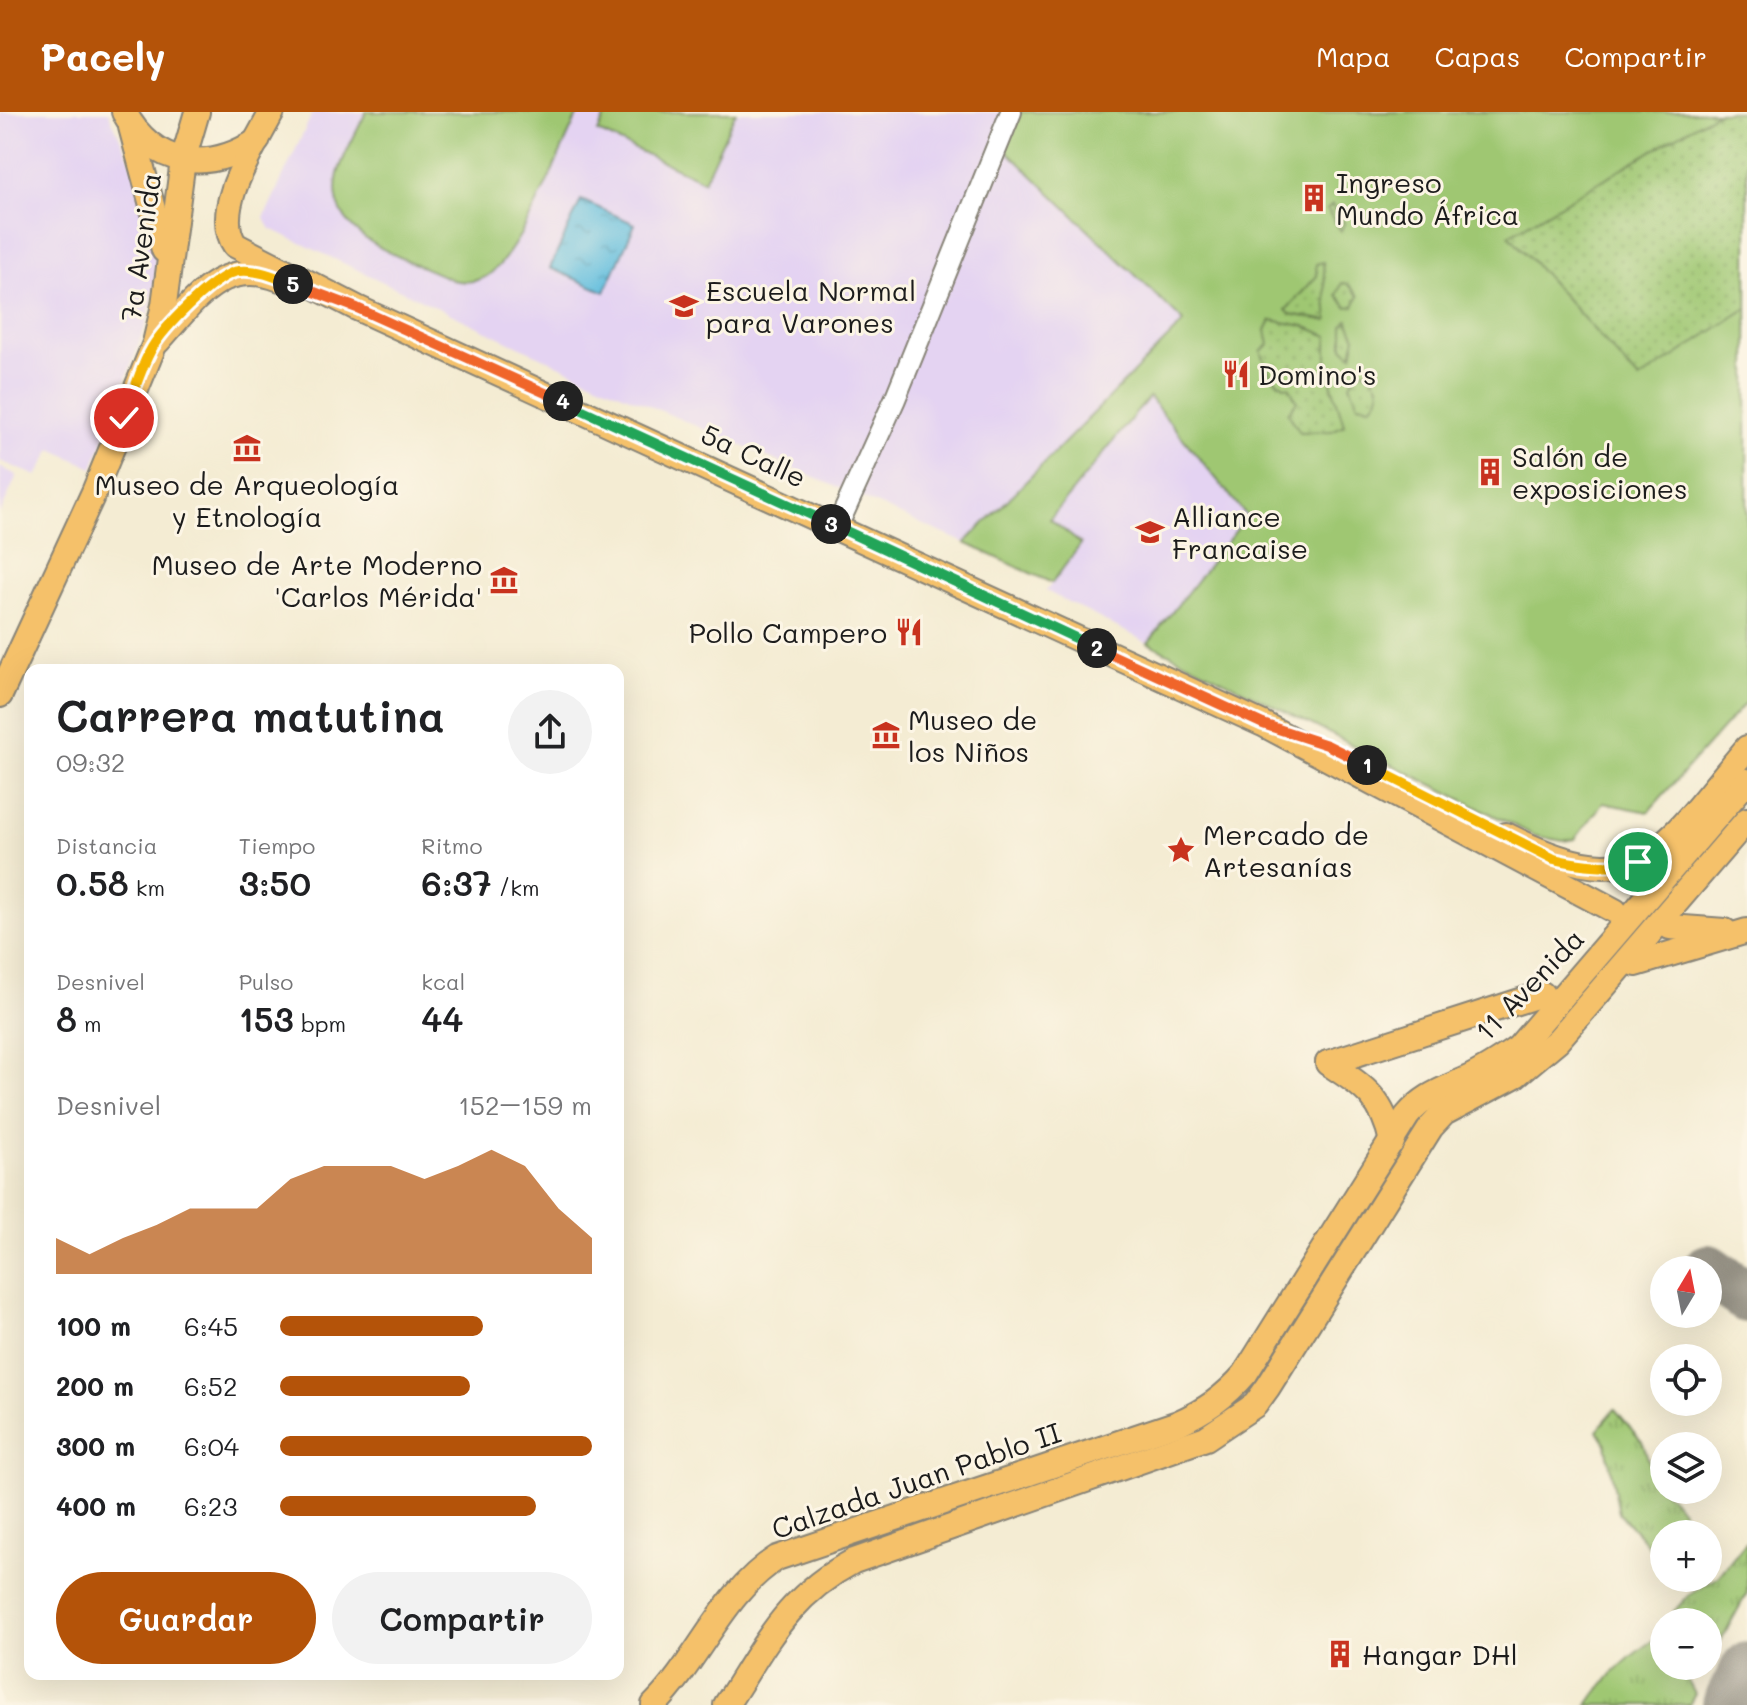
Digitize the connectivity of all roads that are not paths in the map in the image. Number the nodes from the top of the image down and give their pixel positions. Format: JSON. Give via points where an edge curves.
{"nodes":[{"id":1,"x":197,"y":112,"type":"edge"},
{"id":2,"x":272,"y":112,"type":"edge"},
{"id":3,"x":1011,"y":112,"type":"edge"},
{"id":4,"x":126,"y":116,"type":"edge"},
{"id":5,"x":257,"y":141,"type":"junction"},
{"id":6,"x":183,"y":160,"type":"junction"},
{"id":7,"x":168,"y":266,"type":"junction"},
{"id":8,"x":357,"y":308,"type":"junction"},
{"id":9,"x":155,"y":343,"type":"junction"},
{"id":10,"x":837,"y":527,"type":"junction"},
{"id":11,"x":0,"y":695,"type":"edge"},
{"id":12,"x":1263,"y":724,"type":"junction"},
{"id":13,"x":1747,"y":748,"type":"edge"},
{"id":14,"x":1747,"y":781,"type":"edge"},
{"id":15,"x":1747,"y":820,"type":"edge"},
{"id":16,"x":1615,"y":911,"type":"dead end"},
{"id":17,"x":1670,"y":927,"type":"dead end"},
{"id":18,"x":1745,"y":931,"type":"edge"},
{"id":19,"x":1636,"y":964,"type":"dead end"},
{"id":20,"x":1542,"y":994,"type":"dead end"},
{"id":21,"x":1392,"y":1142,"type":"junction"},
{"id":22,"x":1245,"y":1374,"type":"joint"},
{"id":23,"x":1255,"y":1405,"type":"joint"},
{"id":24,"x":654,"y":1705,"type":"edge"},
{"id":25,"x":726,"y":1705,"type":"edge"}],
"edges":[{"from":1,"to":6,"type":"main road","name":"7a Avenida"},
{"from":2,"to":5,"type":"main road"},
{"from":3,"to":10,"type":"street"},
{"from":4,"to":6,"type":"main road","via":[[152,146]]},
{"from":4,"to":7,"type":"main road"},
{"from":5,"to":6,"type":"main road","via":[[235,155],[209,162]]},
{"from":5,"to":8,"type":"main road","name":"5a Calle","via":[[231,198],[226,233],[235,245]]},
{"from":6,"to":7,"type":"main road","name":"7a Avenida"},
{"from":7,"to":9,"type":"main road","name":"7a Avenida"},
{"from":8,"to":9,"type":"main road","via":[[267,274],[239,271],[225,275],[196,299]]},
{"from":8,"to":10,"type":"main road","name":"5a Calle"},
{"from":9,"to":11,"type":"main road","name":"7a Avenida","via":[[94,492]]},
{"from":10,"to":12,"type":"main road","name":"5a Calle"},
{"from":12,"to":13,"type":"main road","via":[[1327,745],[1523,844],[1582,866],[1638,862],[1656,850]]},
{"from":12,"to":16,"type":"main road","name":"5a Calle"},
{"from":14,"to":21,"type":"main road","name":"11 Avenida","via":[[1518,1048],[1420,1100]]},
{"from":15,"to":23,"type":"main road","name":"11 Avenida","via":[[1558,1040],[1516,1075],[1444,1113],[1431,1127]]},
{"from":17,"to":18,"type":"main road"},
{"from":18,"to":19,"type":"main road"},
{"from":20,"to":21,"type":"main road","via":[[1328,1063],[1374,1097],[1387,1117]]},
{"from":21,"to":22,"type":"main road","name":"11 Avenida"},
{"from":22,"to":24,"type":"main road","name":"Calzada Juan Pablo II","via":[[1205,1411],[1178,1423],[777,1558],[742,1586],[679,1680]]},
{"from":23,"to":25,"type":"main road","name":"Calzada Juan Pablo II","via":[[1206,1438],[836,1570],[784,1615]]}]}
